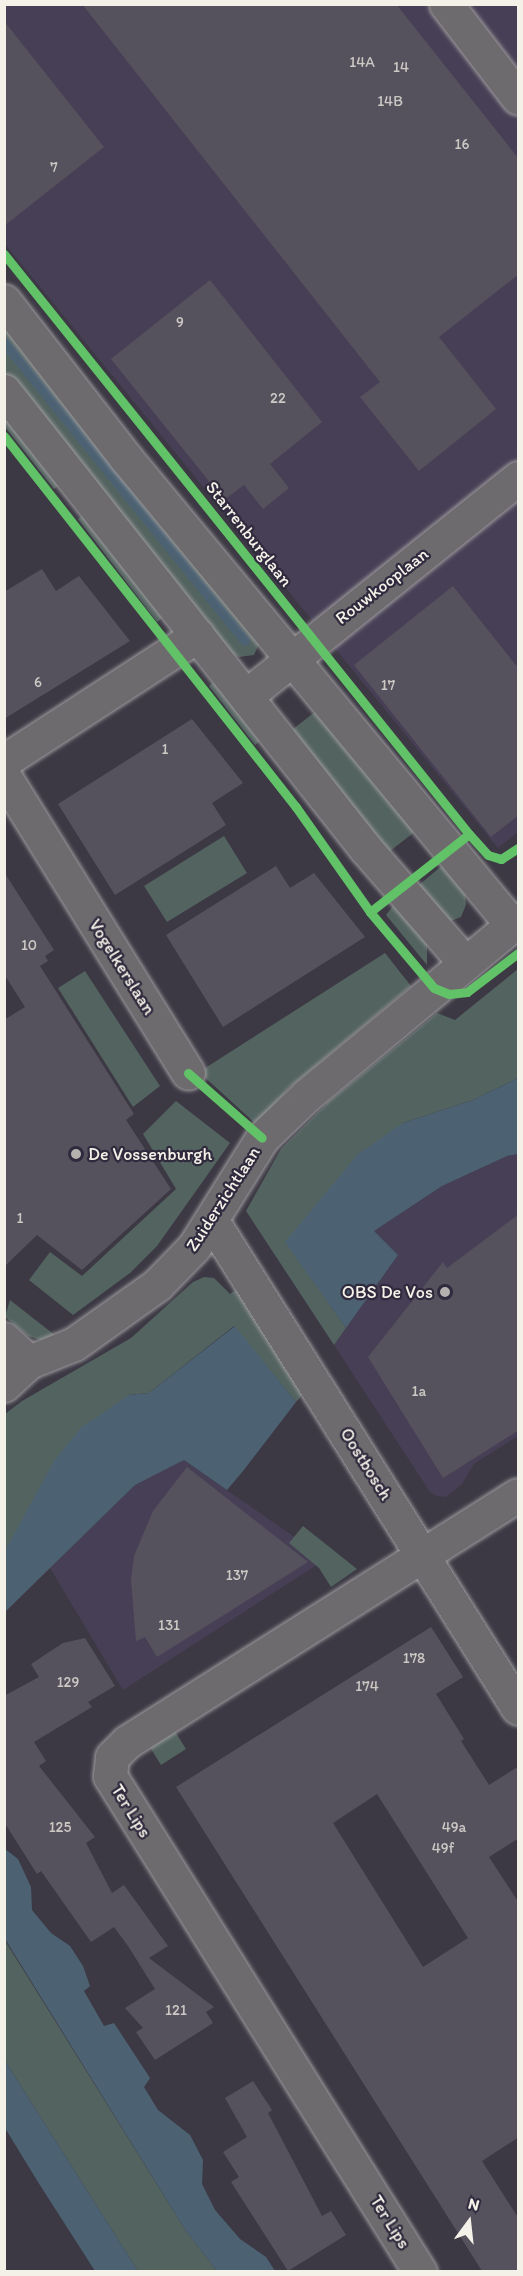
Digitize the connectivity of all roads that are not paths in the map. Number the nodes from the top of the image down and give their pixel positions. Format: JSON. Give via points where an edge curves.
{"nodes":[{"id":1,"x":446,"y":4,"type":"edge"},
{"id":2,"x":519,"y":98,"type":"edge"},
{"id":3,"x":4,"y":301,"type":"edge"},
{"id":4,"x":4,"y":391,"type":"edge"},
{"id":5,"x":519,"y":478,"type":"edge"},
{"id":6,"x":198,"y":635,"type":"junction"},
{"id":7,"x":290,"y":658,"type":"junction"},
{"id":8,"x":246,"y":696,"type":"junction"},
{"id":9,"x":4,"y":761,"type":"edge"},
{"id":10,"x":4,"y":776,"type":"edge"},
{"id":11,"x":515,"y":923,"type":"edge"},
{"id":12,"x":465,"y":963,"type":"junction"},
{"id":13,"x":188,"y":1073,"type":"dead end"},
{"id":14,"x":212,"y":1221,"type":"junction"},
{"id":15,"x":4,"y":1339,"type":"edge"},
{"id":16,"x":29,"y":1362,"type":"junction"},
{"id":17,"x":4,"y":1385,"type":"edge"},
{"id":18,"x":519,"y":1495,"type":"edge"},
{"id":19,"x":424,"y":1556,"type":"junction"},
{"id":20,"x":519,"y":1708,"type":"edge"},
{"id":21,"x":420,"y":2271,"type":"edge"}],
"edges":[{"from":1,"to":2,"type":"street"},
{"from":3,"to":7,"type":"street","via":[[125,457]]},
{"from":4,"to":6,"type":"street"},
{"from":5,"to":7,"type":"street","name":"Rouwkooplaan"},
{"from":6,"to":8,"type":"street"},
{"from":6,"to":9,"type":"street"},
{"from":7,"to":8,"type":"street","name":"Rouwkooplaan"},
{"from":7,"to":11,"type":"street"},
{"from":8,"to":12,"type":"street","via":[[366,849]]},
{"from":10,"to":13,"type":"street","name":"Vogelkerslaan"},
{"from":11,"to":12,"type":"street","name":"Zuiderzichtlaan"},
{"from":12,"to":14,"type":"street","name":"Zuiderzichtlaan","via":[[262,1138]]},
{"from":14,"to":16,"type":"street","name":"Zuiderzichtlaan","via":[[194,1247],[157,1285],[74,1344]]},
{"from":14,"to":19,"type":"street","name":"Oostbosch"},
{"from":15,"to":16,"type":"street"},
{"from":16,"to":17,"type":"street","name":"Zuiderzichtlaan"},
{"from":18,"to":19,"type":"street","name":"Ter Lips"},
{"from":19,"to":20,"type":"street","name":"Oostbosch"},
{"from":19,"to":21,"type":"street","name":"Ter Lips","via":[[127,1742],[112,1757],[110,1776]]}]}
